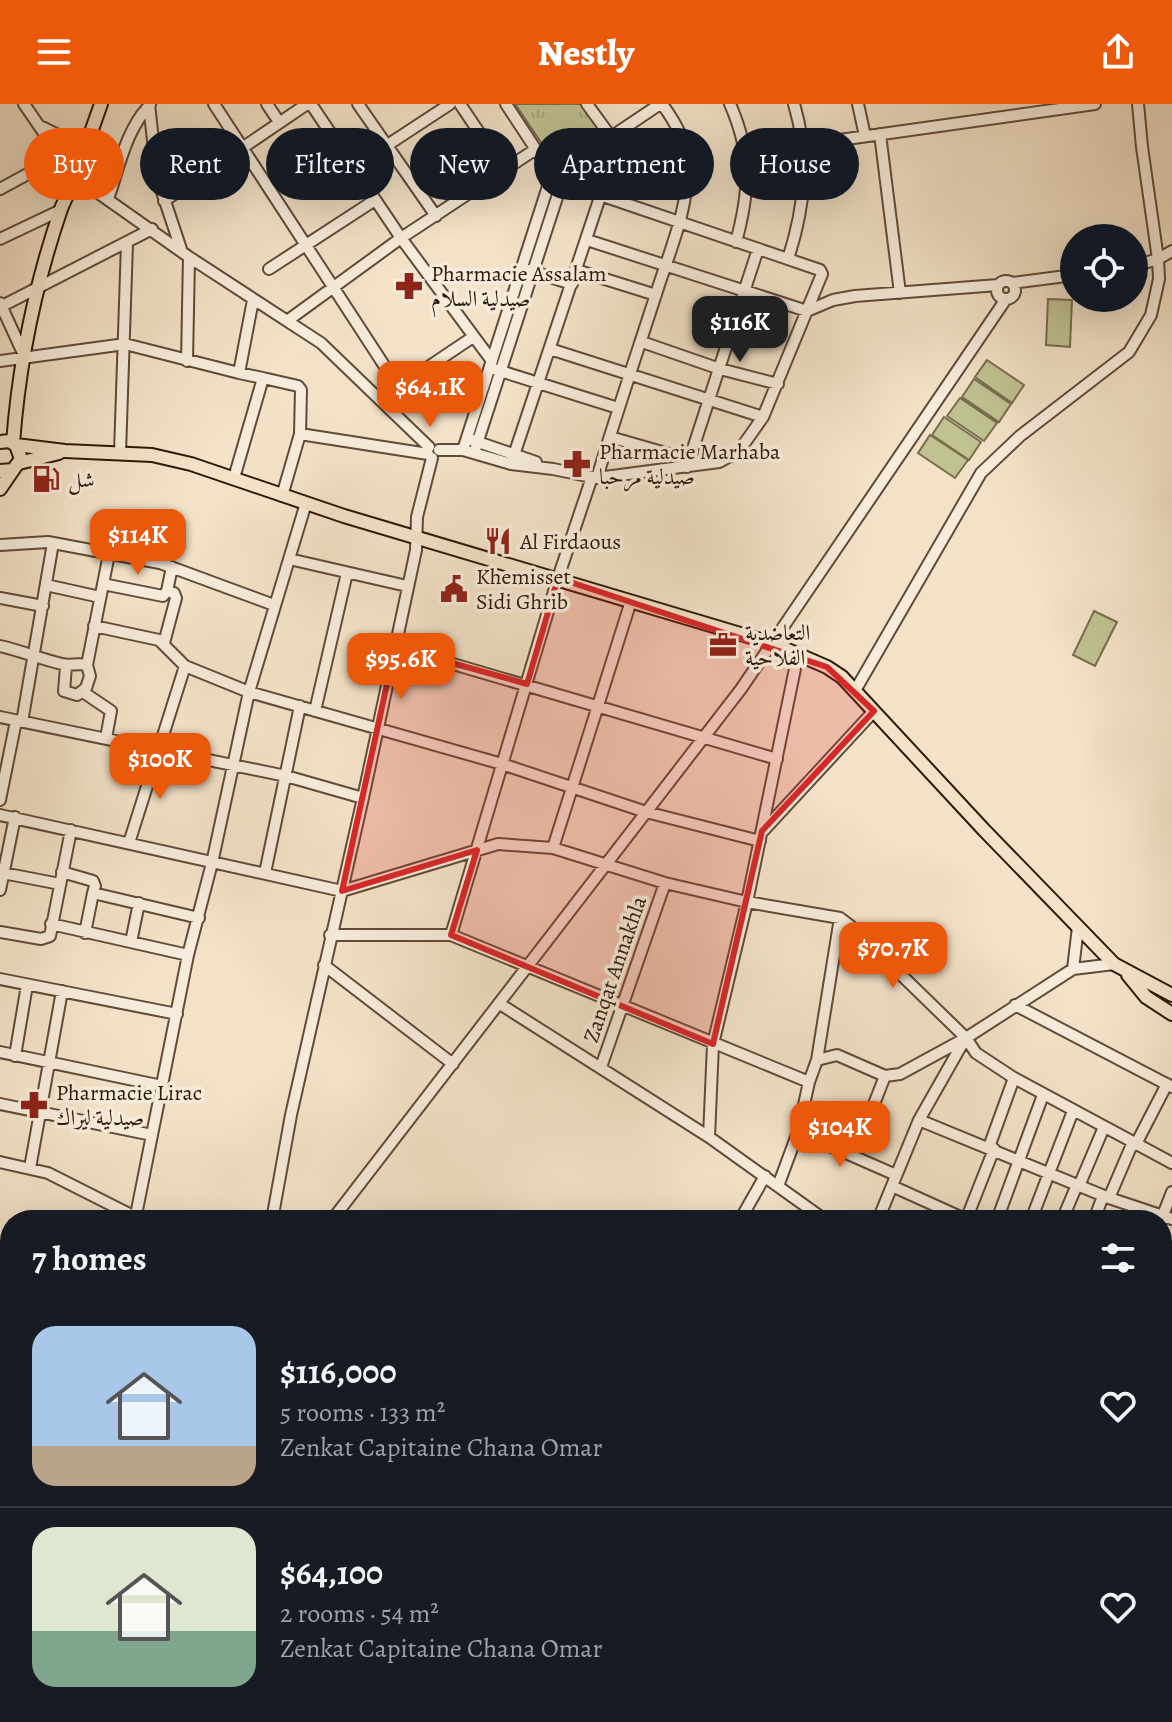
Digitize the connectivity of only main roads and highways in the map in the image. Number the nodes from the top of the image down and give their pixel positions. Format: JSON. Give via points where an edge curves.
{"nodes":[{"id":1,"x":95,"y":112,"type":"edge"},
{"id":2,"x":82,"y":128,"type":"edge"},
{"id":3,"x":65,"y":200,"type":"edge"},
{"id":4,"x":8,"y":442,"type":"edge"},
{"id":5,"x":65,"y":451,"type":"junction"},
{"id":6,"x":11,"y":468,"type":"edge"},
{"id":7,"x":0,"y":489,"type":"edge"},
{"id":8,"x":1127,"y":972,"type":"junction"},
{"id":9,"x":1172,"y":995,"type":"edge"},
{"id":10,"x":1172,"y":1014,"type":"edge"}],
"edges":[{"from":1,"to":2,"type":"main road"},
{"from":3,"to":4,"type":"main road","via":[[22,354]]},
{"from":4,"to":5,"type":"main road"},
{"from":4,"to":6,"type":"main road","via":[[21,454]]},
{"from":5,"to":6,"type":"main road"},
{"from":5,"to":8,"type":"main road","via":[[173,460],[774,644],[827,667],[856,689],[1078,927]]},
{"from":6,"to":7,"type":"main road"},
{"from":8,"to":9,"type":"main road"},
{"from":8,"to":10,"type":"main road","via":[[1146,997]]}]}
